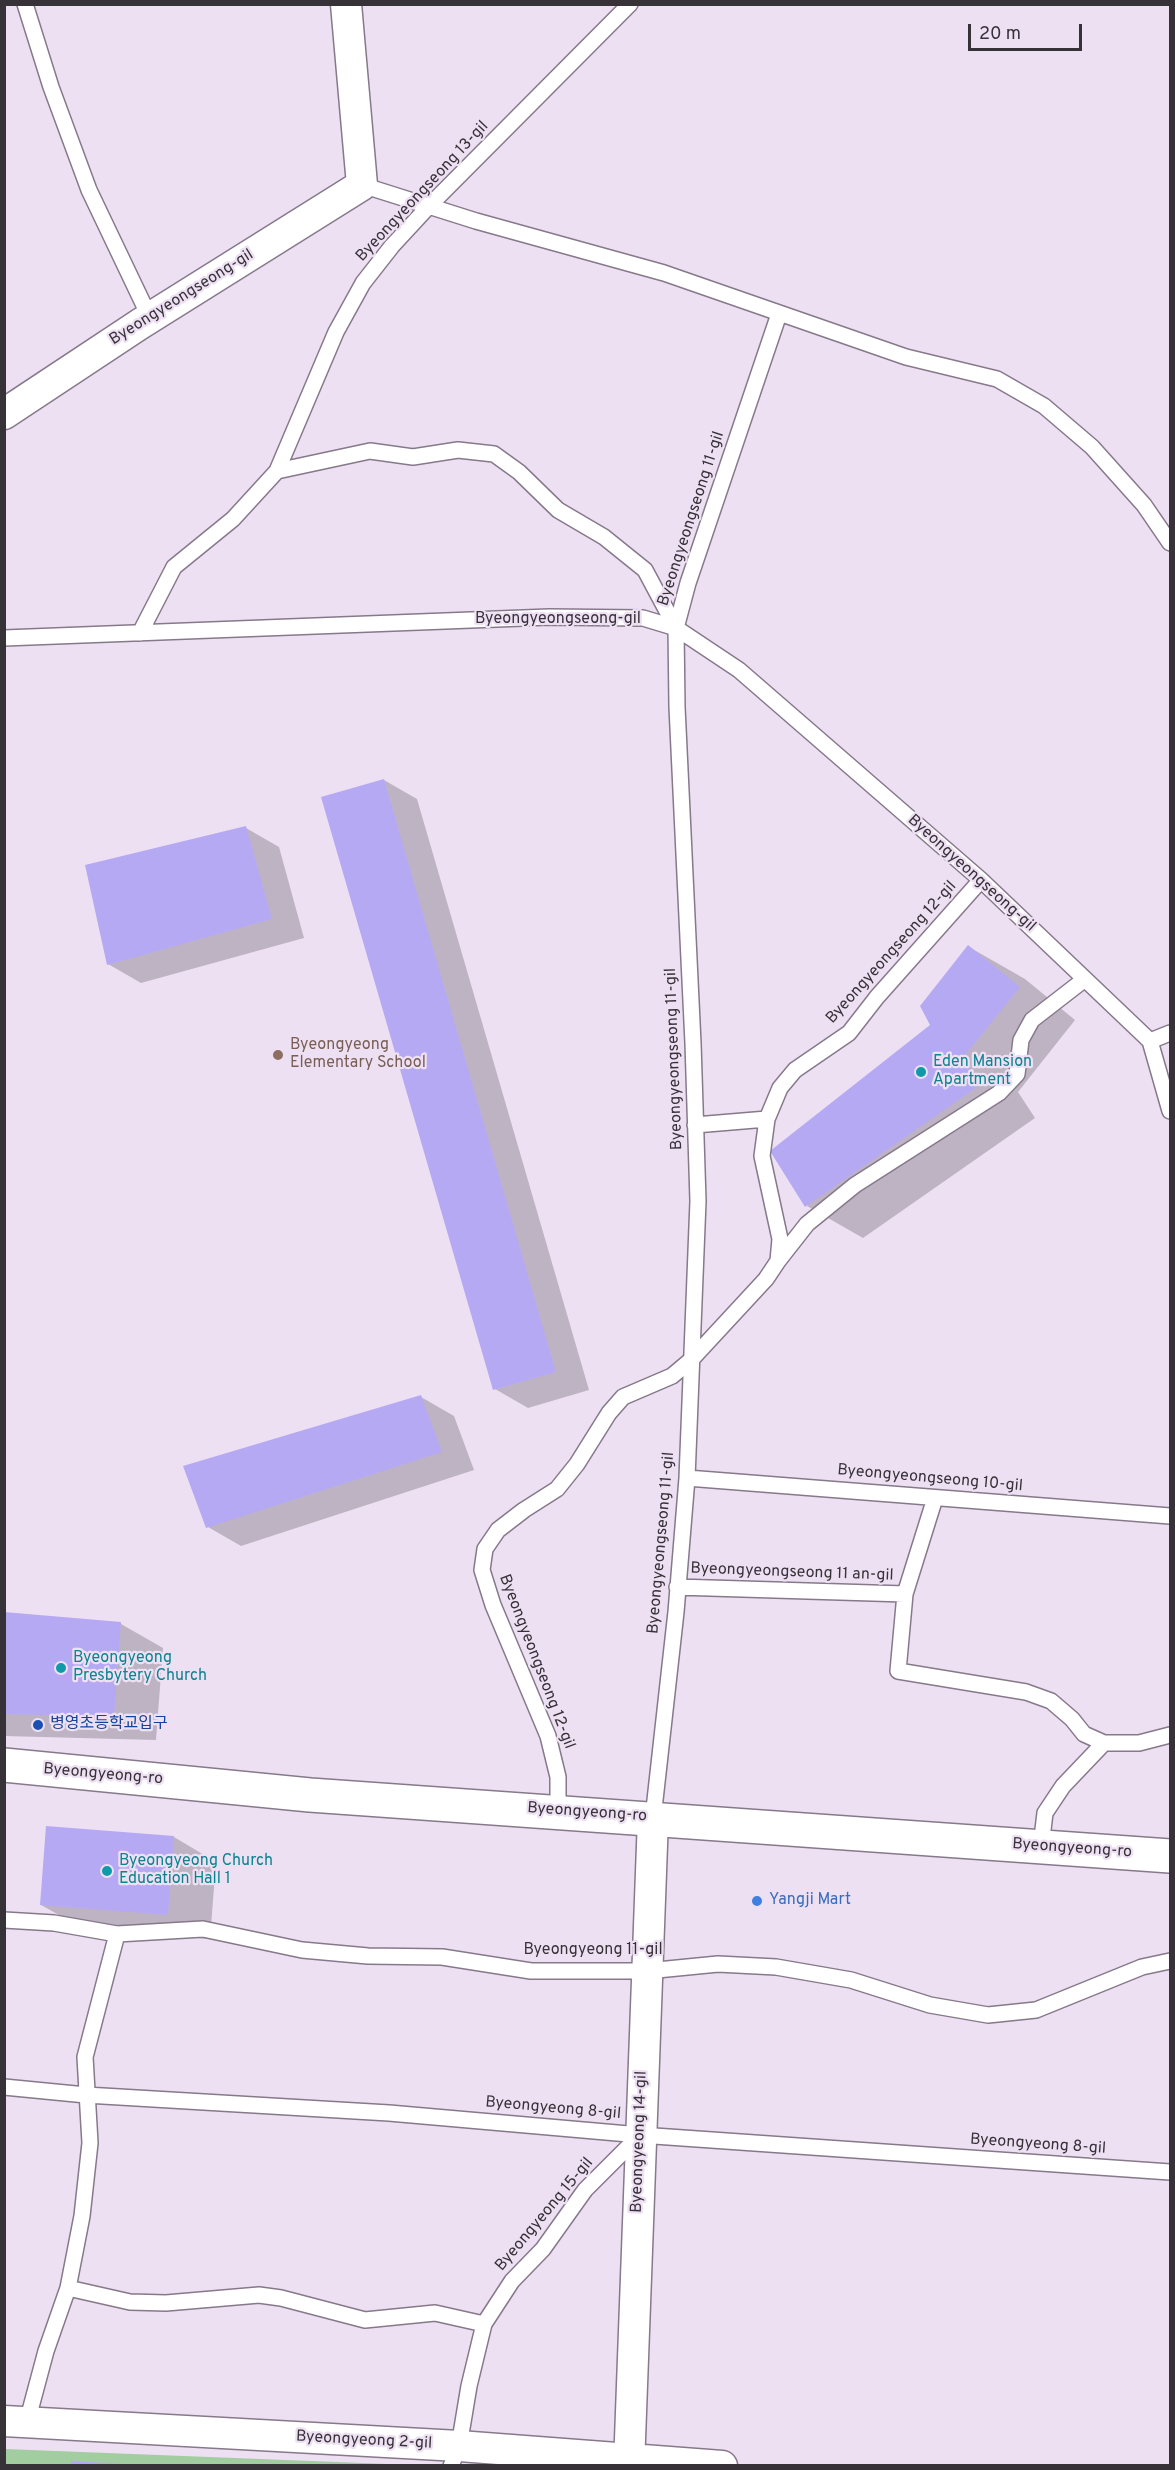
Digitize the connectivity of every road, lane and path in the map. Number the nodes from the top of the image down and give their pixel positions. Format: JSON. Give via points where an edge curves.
{"nodes":[{"id":1,"x":25,"y":4,"type":"edge"},
{"id":2,"x":346,"y":4,"type":"edge"},
{"id":3,"x":630,"y":4,"type":"edge"},
{"id":4,"x":362,"y":185,"type":"junction"},
{"id":5,"x":429,"y":206,"type":"junction"},
{"id":6,"x":779,"y":315,"type":"junction"},
{"id":7,"x":150,"y":318,"type":"junction"},
{"id":8,"x":4,"y":414,"type":"edge"},
{"id":9,"x":277,"y":471,"type":"junction"},
{"id":10,"x":1170,"y":543,"type":"edge"},
{"id":11,"x":676,"y":628,"type":"junction"},
{"id":12,"x":140,"y":633,"type":"junction"},
{"id":13,"x":4,"y":638,"type":"edge"},
{"id":14,"x":981,"y":880,"type":"junction"},
{"id":15,"x":1085,"y":979,"type":"junction"},
{"id":16,"x":1170,"y":1033,"type":"edge"},
{"id":17,"x":1150,"y":1041,"type":"junction"},
{"id":18,"x":1170,"y":1111,"type":"edge"},
{"id":19,"x":767,"y":1119,"type":"junction"},
{"id":20,"x":695,"y":1125,"type":"junction"},
{"id":21,"x":778,"y":1261,"type":"junction"},
{"id":22,"x":691,"y":1360,"type":"junction"},
{"id":23,"x":687,"y":1478,"type":"junction"},
{"id":24,"x":935,"y":1498,"type":"junction"},
{"id":25,"x":1170,"y":1516,"type":"edge"},
{"id":26,"x":677,"y":1587,"type":"junction"},
{"id":27,"x":905,"y":1594,"type":"junction"},
{"id":28,"x":1170,"y":1735,"type":"edge"},
{"id":29,"x":1104,"y":1743,"type":"junction"},
{"id":30,"x":4,"y":1765,"type":"edge"},
{"id":31,"x":558,"y":1812,"type":"junction"},
{"id":32,"x":654,"y":1818,"type":"junction"},
{"id":33,"x":1041,"y":1846,"type":"junction"},
{"id":34,"x":1170,"y":1856,"type":"edge"},
{"id":35,"x":4,"y":1920,"type":"edge"},
{"id":36,"x":117,"y":1934,"type":"junction"},
{"id":37,"x":1170,"y":1960,"type":"edge"},
{"id":38,"x":647,"y":1971,"type":"junction"},
{"id":39,"x":4,"y":2087,"type":"edge"},
{"id":40,"x":86,"y":2094,"type":"junction"},
{"id":41,"x":640,"y":2135,"type":"junction"},
{"id":42,"x":1170,"y":2172,"type":"edge"},
{"id":43,"x":68,"y":2288,"type":"junction"},
{"id":44,"x":484,"y":2324,"type":"junction"},
{"id":45,"x":16,"y":2422,"type":"edge"},
{"id":46,"x":455,"y":2456,"type":"edge"},
{"id":47,"x":629,"y":2462,"type":"edge"},
{"id":48,"x":722,"y":2466,"type":"edge"}],
"edges":[{"from":1,"to":7,"type":"lane","via":[[89,190]]},
{"from":2,"to":4,"type":"street"},
{"from":3,"to":5,"type":"lane","name":"Byeongyeongseong 13-gil"},
{"from":4,"to":5,"type":"lane"},
{"from":4,"to":7,"type":"street","name":"Byeongyeongseong-gil"},
{"from":5,"to":6,"type":"lane","via":[[664,273]]},
{"from":5,"to":9,"type":"lane","name":"Byeongyeongseong 13-gil","via":[[363,283],[336,332]]},
{"from":6,"to":10,"type":"lane","via":[[906,357],[997,379],[1044,406],[1092,447],[1144,505]]},
{"from":6,"to":11,"type":"lane","name":"Byeongyeongseong 11-gil"},
{"from":7,"to":8,"type":"street","name":"Byeongyeongseong-gil"},
{"from":9,"to":11,"type":"lane","via":[[370,450],[413,457],[458,450],[494,454],[558,510],[604,537],[645,570]]},
{"from":9,"to":12,"type":"lane","name":"Byeongyeongseong 13-gil","via":[[234,519],[174,567]]},
{"from":11,"to":12,"type":"lane","name":"Byeongyeongseong-gil","via":[[643,618],[549,617]]},
{"from":11,"to":14,"type":"lane","name":"Byeongyeongseong-gil","via":[[739,670]]},
{"from":11,"to":20,"type":"lane","name":"Byeongyeongseong 11-gil"},
{"from":12,"to":13,"type":"lane","name":"Byeongyeongseong-gil"},
{"from":14,"to":15,"type":"lane","name":"Byeongyeongseong-gil"},
{"from":14,"to":19,"type":"lane","name":"Byeongyeongseong 12-gil","via":[[849,1033],[795,1070],[780,1088]]},
{"from":15,"to":17,"type":"lane","name":"Byeongyeongseong-gil"},
{"from":15,"to":21,"type":"lane","via":[[1032,1020],[1020,1040],[1017,1074],[999,1093],[855,1185],[807,1224]]},
{"from":16,"to":17,"type":"lane"},
{"from":17,"to":18,"type":"lane"},
{"from":19,"to":20,"type":"lane"},
{"from":19,"to":21,"type":"lane","name":"Byeongyeongseong 12-gil","via":[[762,1156],[780,1239]]},
{"from":20,"to":22,"type":"lane","name":"Byeongyeongseong 11-gil","via":[[698,1201]]},
{"from":21,"to":22,"type":"lane","name":"Byeongyeongseong 12-gil"},
{"from":22,"to":23,"type":"lane","name":"Byeongyeongseong 11-gil"},
{"from":22,"to":31,"type":"lane","name":"Byeongyeongseong 12-gil","via":[[672,1376],[623,1397],[557,1489],[498,1530],[485,1550],[482,1570],[493,1605],[548,1736],[558,1777]]},
{"from":23,"to":24,"type":"lane","name":"Byeongyeongseong 10-gil"},
{"from":23,"to":26,"type":"lane","name":"Byeongyeongseong 11-gil"},
{"from":24,"to":25,"type":"lane","name":"Byeongyeongseong 10-gil"},
{"from":24,"to":27,"type":"lane","name":"Byeongyeongseong 11 an-gil"},
{"from":26,"to":27,"type":"lane","name":"Byeongyeongseong 11 an-gil"},
{"from":26,"to":32,"type":"lane","name":"Byeongyeongseong 11-gil"},
{"from":27,"to":29,"type":"lane","name":"Byeongyeongseong 11 an-gil","via":[[898,1671],[1026,1692],[1051,1701],[1084,1734]]},
{"from":28,"to":29,"type":"lane","via":[[1139,1743]]},
{"from":29,"to":33,"type":"lane","via":[[1063,1786],[1045,1813]]},
{"from":30,"to":31,"type":"street","name":"Byeongyeong-ro","via":[[310,1795]]},
{"from":31,"to":32,"type":"street","name":"Byeongyeong-ro"},
{"from":32,"to":33,"type":"street","name":"Byeongyeong-ro"},
{"from":32,"to":38,"type":"street","name":"Byeongyeong 14-gil"},
{"from":33,"to":34,"type":"street","name":"Byeongyeong-ro"},
{"from":35,"to":36,"type":"lane","name":"Byeongyeong 11-gil","via":[[54,1923]]},
{"from":36,"to":38,"type":"lane","name":"Byeongyeong 11-gil","via":[[203,1929],[302,1950],[442,1957],[531,1971]]},
{"from":36,"to":40,"type":"lane","via":[[85,2057]]},
{"from":37,"to":38,"type":"lane","name":"Byeongyeong 11-gil","via":[[1142,1967],[1036,2010],[988,2015],[930,2005],[851,1980],[776,1967],[718,1964]]},
{"from":38,"to":41,"type":"street","name":"Byeongyeong 14-gil"},
{"from":39,"to":40,"type":"lane","name":"Byeongyeong 8-gil"},
{"from":40,"to":41,"type":"lane","name":"Byeongyeong 8-gil","via":[[389,2113]]},
{"from":40,"to":43,"type":"lane","via":[[90,2144]]},
{"from":41,"to":42,"type":"lane","name":"Byeongyeong 8-gil"},
{"from":41,"to":44,"type":"lane","name":"Byeongyeong 15-gil","via":[[585,2190],[543,2249],[512,2280]]},
{"from":41,"to":47,"type":"street","name":"Byeongyeong 14-gil"},
{"from":43,"to":44,"type":"lane","via":[[130,2302],[259,2295],[365,2320],[435,2313]]},
{"from":43,"to":45,"type":"lane"},
{"from":44,"to":46,"type":"lane","name":"Byeongyeong 15-gil"},
{"from":45,"to":46,"type":"street","name":"Byeongyeong 2-gil"},
{"from":46,"to":47,"type":"street","name":"Byeongyeong 2-gil"},
{"from":47,"to":48,"type":"street","name":"Byeongyeong 2-gil"}]}
